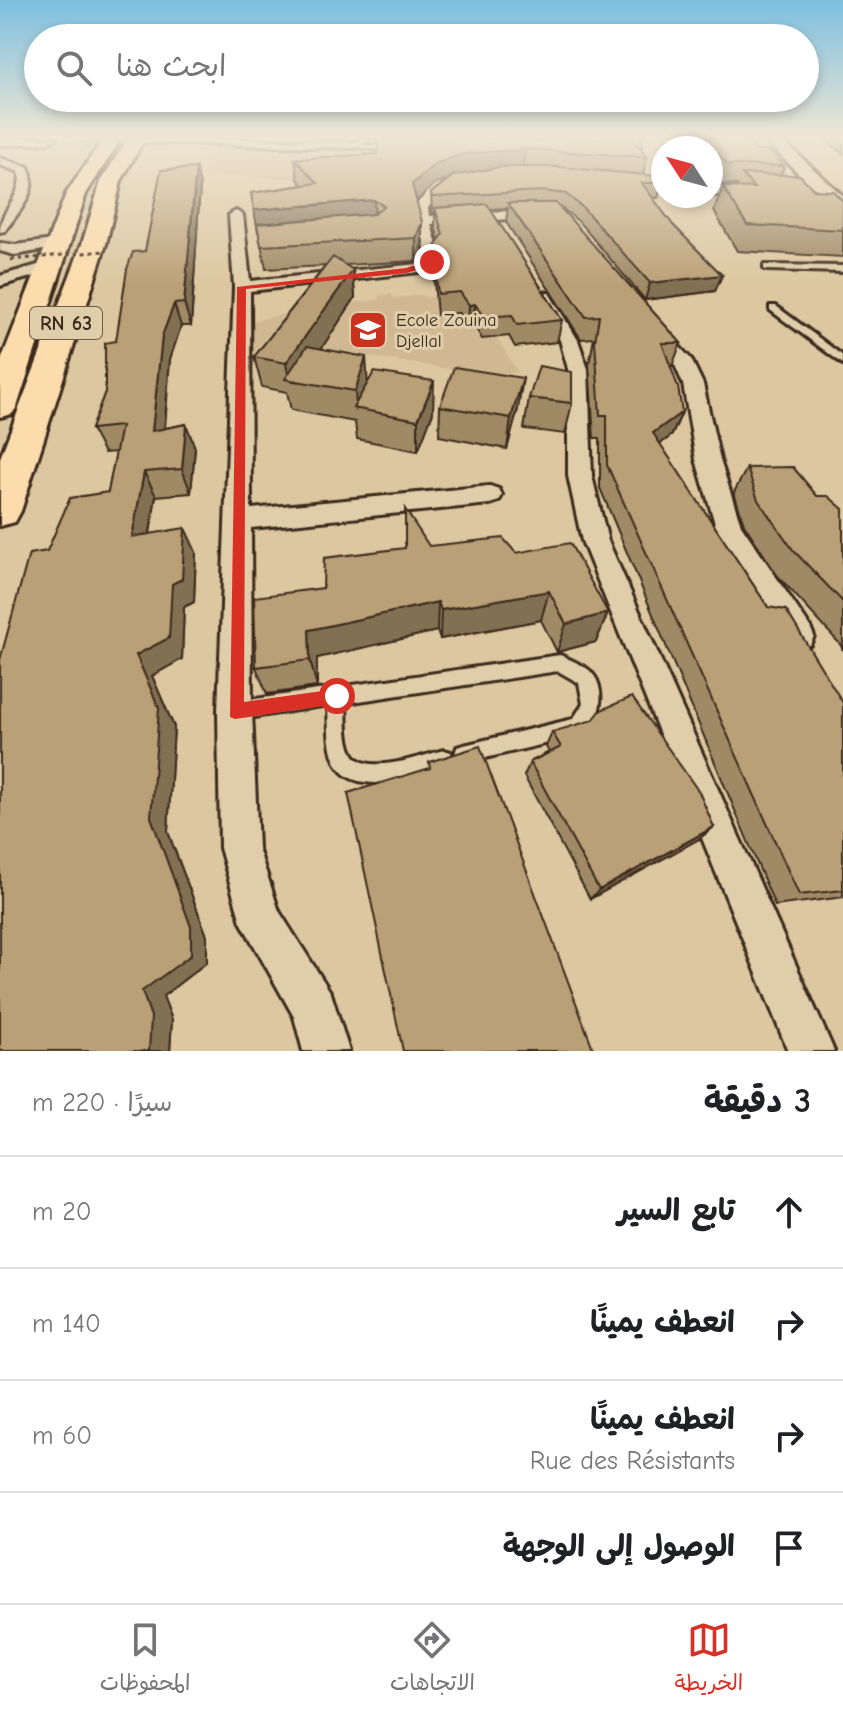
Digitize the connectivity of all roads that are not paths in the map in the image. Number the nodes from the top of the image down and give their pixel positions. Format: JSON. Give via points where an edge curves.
{"nodes":[{"id":1,"x":10,"y":187,"type":"edge"},
{"id":2,"x":27,"y":187,"type":"edge"},
{"id":3,"x":83,"y":187,"type":"edge"},
{"id":4,"x":109,"y":187,"type":"edge"},
{"id":5,"x":439,"y":187,"type":"edge"},
{"id":6,"x":8,"y":190,"type":"dead end"},
{"id":7,"x":723,"y":191,"type":"edge"},
{"id":8,"x":839,"y":191,"type":"edge"},
{"id":9,"x":773,"y":192,"type":"edge"},
{"id":10,"x":802,"y":193,"type":"edge"},
{"id":11,"x":843,"y":207,"type":"edge"},
{"id":12,"x":236,"y":215,"type":"dead end"},
{"id":13,"x":564,"y":219,"type":"edge"},
{"id":14,"x":423,"y":220,"type":"junction"},
{"id":15,"x":0,"y":228,"type":"edge"},
{"id":16,"x":6,"y":254,"type":"edge"},
{"id":17,"x":56,"y":254,"type":"junction"},
{"id":18,"x":767,"y":267,"type":"dead end"},
{"id":19,"x":843,"y":269,"type":"edge"},
{"id":20,"x":530,"y":277,"type":"edge"},
{"id":21,"x":0,"y":281,"type":"edge"},
{"id":22,"x":242,"y":287,"type":"junction"},
{"id":23,"x":773,"y":308,"type":"dead end"},
{"id":24,"x":637,"y":309,"type":"edge"},
{"id":25,"x":843,"y":361,"type":"edge"},
{"id":26,"x":0,"y":407,"type":"edge"},
{"id":27,"x":490,"y":495,"type":"dead end"},
{"id":28,"x":0,"y":511,"type":"edge"},
{"id":29,"x":238,"y":520,"type":"junction"},
{"id":30,"x":813,"y":659,"type":"edge"},
{"id":31,"x":337,"y":696,"type":"junction"},
{"id":32,"x":235,"y":711,"type":"junction"},
{"id":33,"x":326,"y":1051,"type":"edge"},
{"id":34,"x":811,"y":1051,"type":"edge"}],
"edges":[{"from":1,"to":6,"type":"street"},
{"from":2,"to":15,"type":"street"},
{"from":3,"to":17,"type":"main road","number":"RN 63"},
{"from":4,"to":28,"type":"main road","number":"RN 63"},
{"from":5,"to":14,"type":"street","via":[[421,207]]},
{"from":7,"to":9,"type":"street"},
{"from":8,"to":10,"type":"street"},
{"from":8,"to":11,"type":"street"},
{"from":12,"to":22,"type":"street","via":[[246,240]]},
{"from":13,"to":14,"type":"street","via":[[540,213],[499,228]]},
{"from":14,"to":22,"type":"street","via":[[435,254],[422,268]]},
{"from":16,"to":17,"type":"street"},
{"from":17,"to":21,"type":"street"},
{"from":17,"to":26,"type":"main road","number":"RN 63"},
{"from":18,"to":19,"type":"lane"},
{"from":20,"to":34,"type":"street","via":[[569,340],[578,369],[580,476],[595,541]]},
{"from":22,"to":29,"type":"street"},
{"from":23,"to":25,"type":"lane"},
{"from":24,"to":30,"type":"street","via":[[684,363],[729,527]]},
{"from":27,"to":29,"type":"street"},
{"from":29,"to":32,"type":"street"},
{"from":31,"to":31,"type":"lane","via":[[342,756],[356,771],[376,776],[578,727],[593,703],[585,677],[560,663]]},
{"from":31,"to":32,"type":"lane"},
{"from":32,"to":33,"type":"street","via":[[239,848],[262,922],[315,1009]]}]}
